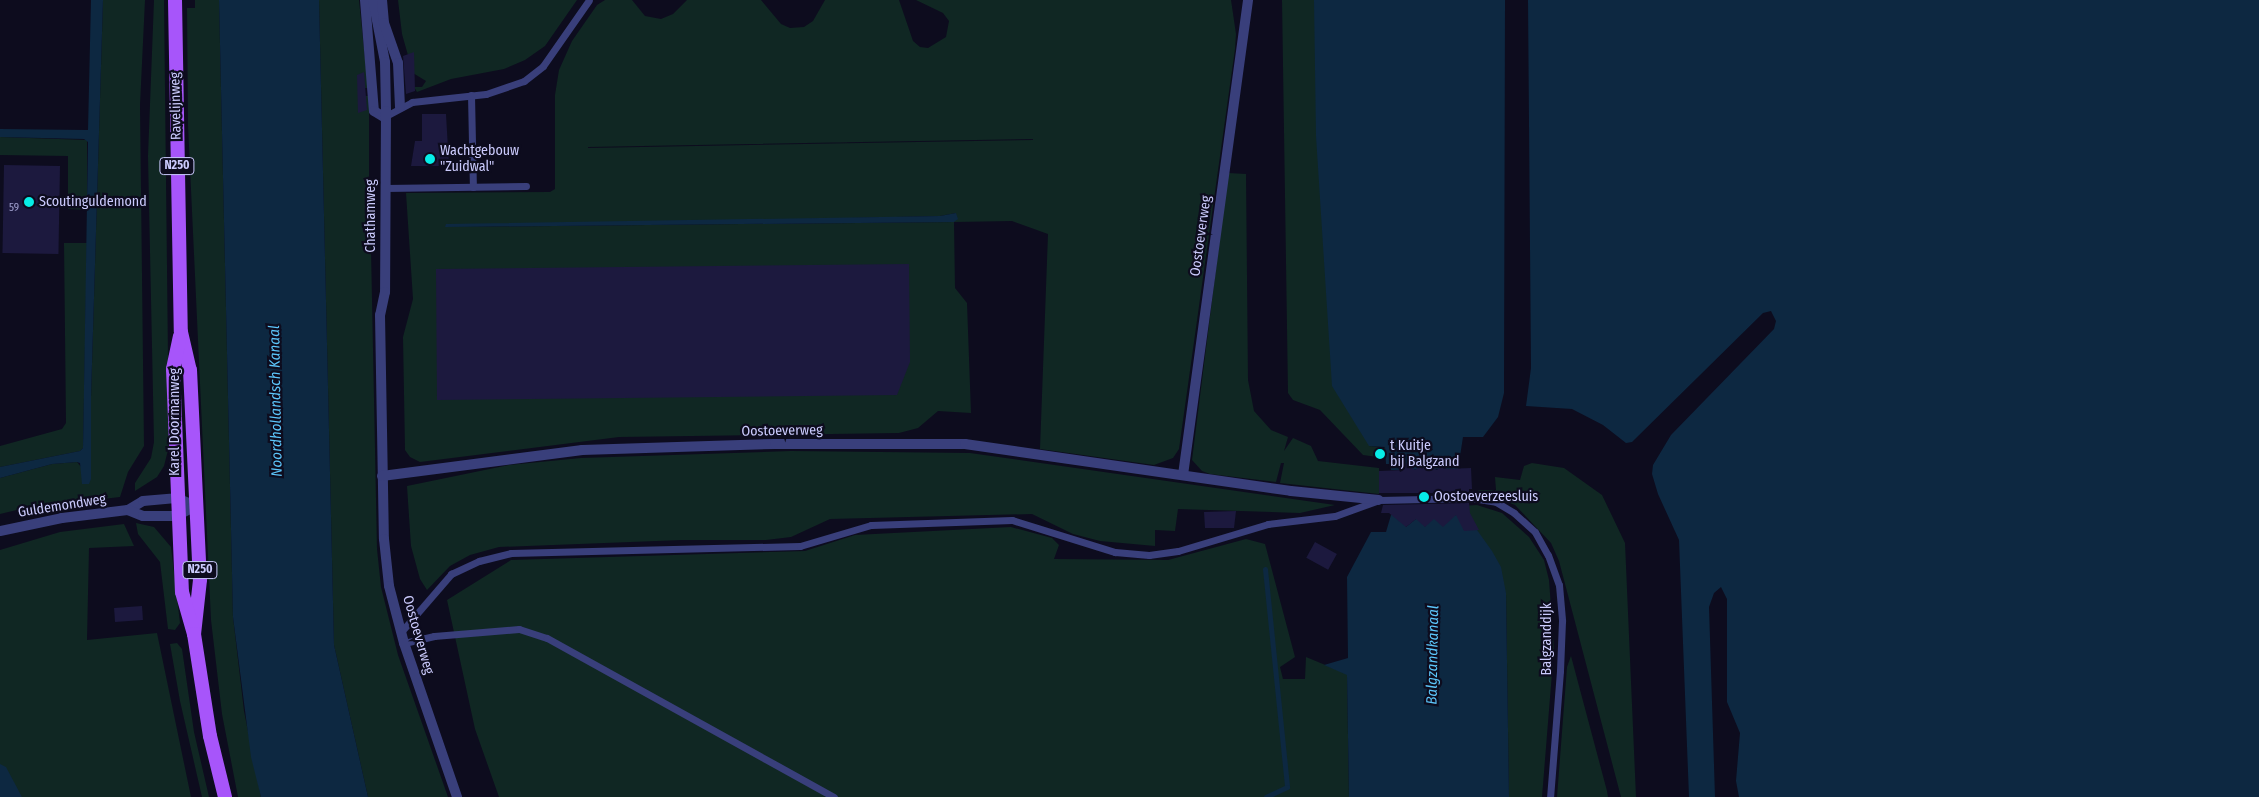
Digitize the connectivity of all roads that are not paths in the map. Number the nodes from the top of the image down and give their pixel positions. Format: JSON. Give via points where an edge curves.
{"nodes":[{"id":1,"x":175,"y":0,"type":"edge"},
{"id":2,"x":365,"y":0,"type":"edge"},
{"id":3,"x":373,"y":0,"type":"edge"},
{"id":4,"x":382,"y":0,"type":"edge"},
{"id":5,"x":589,"y":0,"type":"edge"},
{"id":6,"x":1248,"y":0,"type":"edge"},
{"id":7,"x":471,"y":95,"type":"junction"},
{"id":8,"x":400,"y":107,"type":"junction"},
{"id":9,"x":384,"y":117,"type":"junction"},
{"id":10,"x":526,"y":186,"type":"dead end"},
{"id":11,"x":473,"y":187,"type":"junction"},
{"id":12,"x":385,"y":188,"type":"junction"},
{"id":13,"x":380,"y":315,"type":"joint"},
{"id":14,"x":181,"y":332,"type":"junction"},
{"id":15,"x":1183,"y":475,"type":"junction"},
{"id":16,"x":382,"y":476,"type":"junction"},
{"id":17,"x":176,"y":498,"type":"junction"},
{"id":18,"x":1379,"y":500,"type":"junction"},
{"id":19,"x":196,"y":506,"type":"junction"},
{"id":20,"x":128,"y":510,"type":"junction"},
{"id":21,"x":176,"y":516,"type":"junction"},
{"id":22,"x":0,"y":531,"type":"edge"},
{"id":23,"x":401,"y":632,"type":"junction"},
{"id":24,"x":194,"y":634,"type":"junction"},
{"id":25,"x":404,"y":643,"type":"junction"},
{"id":26,"x":226,"y":797,"type":"edge"},
{"id":27,"x":457,"y":797,"type":"edge"},
{"id":28,"x":834,"y":797,"type":"edge"},
{"id":29,"x":1550,"y":797,"type":"edge"}],
"edges":[{"from":1,"to":14,"type":"main road","name":"Ravelijnweg","number":"N250"},
{"from":2,"to":9,"type":"street","name":"Chathamweg","via":[[374,111]]},
{"from":3,"to":9,"type":"street","name":"Chathamweg","via":[[385,62]]},
{"from":4,"to":8,"type":"street","via":[[384,23],[398,63]]},
{"from":5,"to":7,"type":"lane","via":[[534,74],[502,91]]},
{"from":6,"to":15,"type":"street","name":"Oostoeverweg"},
{"from":7,"to":8,"type":"lane","via":[[412,102]]},
{"from":7,"to":11,"type":"lane"},
{"from":8,"to":9,"type":"lane"},
{"from":9,"to":12,"type":"street","name":"Chathamweg"},
{"from":10,"to":11,"type":"lane"},
{"from":11,"to":12,"type":"lane"},
{"from":12,"to":13,"type":"street","name":"Chathamweg","via":[[385,292]]},
{"from":13,"to":16,"type":"street","name":"Oostoeverweg"},
{"from":14,"to":17,"type":"main road","name":"Karel Doormanweg","number":"N250","via":[[173,369]]},
{"from":14,"to":19,"type":"main road","name":"Karel Doormanweg","number":"N250","via":[[190,370]]},
{"from":15,"to":16,"type":"street","name":"Oostoeverweg","via":[[965,444],[775,444],[582,450]]},
{"from":15,"to":18,"type":"street","name":"Oostoeverweg"},
{"from":16,"to":23,"type":"street","name":"Oostoeverweg","via":[[390,586]]},
{"from":17,"to":19,"type":"street","name":"Guldemondweg"},
{"from":17,"to":20,"type":"street","name":"Guldemondweg","via":[[143,501]]},
{"from":17,"to":21,"type":"main road","name":"Karel Doormanweg","number":"N250"},
{"from":18,"to":23,"type":"lane","name":"Balgzanddijk","via":[[1335,516],[1268,524],[1178,551],[1149,555],[1115,552],[1012,520],[871,525],[800,546],[511,554],[479,561],[450,574]]},
{"from":18,"to":29,"type":"lane","name":"Balgzanddijk","via":[[1472,498],[1496,502],[1535,532],[1559,585],[1562,621]]},
{"from":19,"to":21,"type":"street","name":"Guldemondweg"},
{"from":19,"to":24,"type":"main road","name":"Karel Doormanweg","number":"N250","via":[[200,580]]},
{"from":20,"to":21,"type":"street","name":"Guldemondweg","via":[[143,516]]},
{"from":20,"to":22,"type":"street","name":"Guldemondweg","via":[[62,518]]},
{"from":21,"to":24,"type":"main road","name":"Karel Doormanweg","number":"N250","via":[[182,592]]},
{"from":23,"to":25,"type":"street","name":"Oostoeverweg"},
{"from":24,"to":26,"type":"main road","name":"Karel Doormanweg","number":"N250","via":[[210,736]]},
{"from":25,"to":27,"type":"street","name":"Oostoeverweg"},
{"from":25,"to":28,"type":"lane","via":[[434,636],[519,628],[547,638]]}]}
